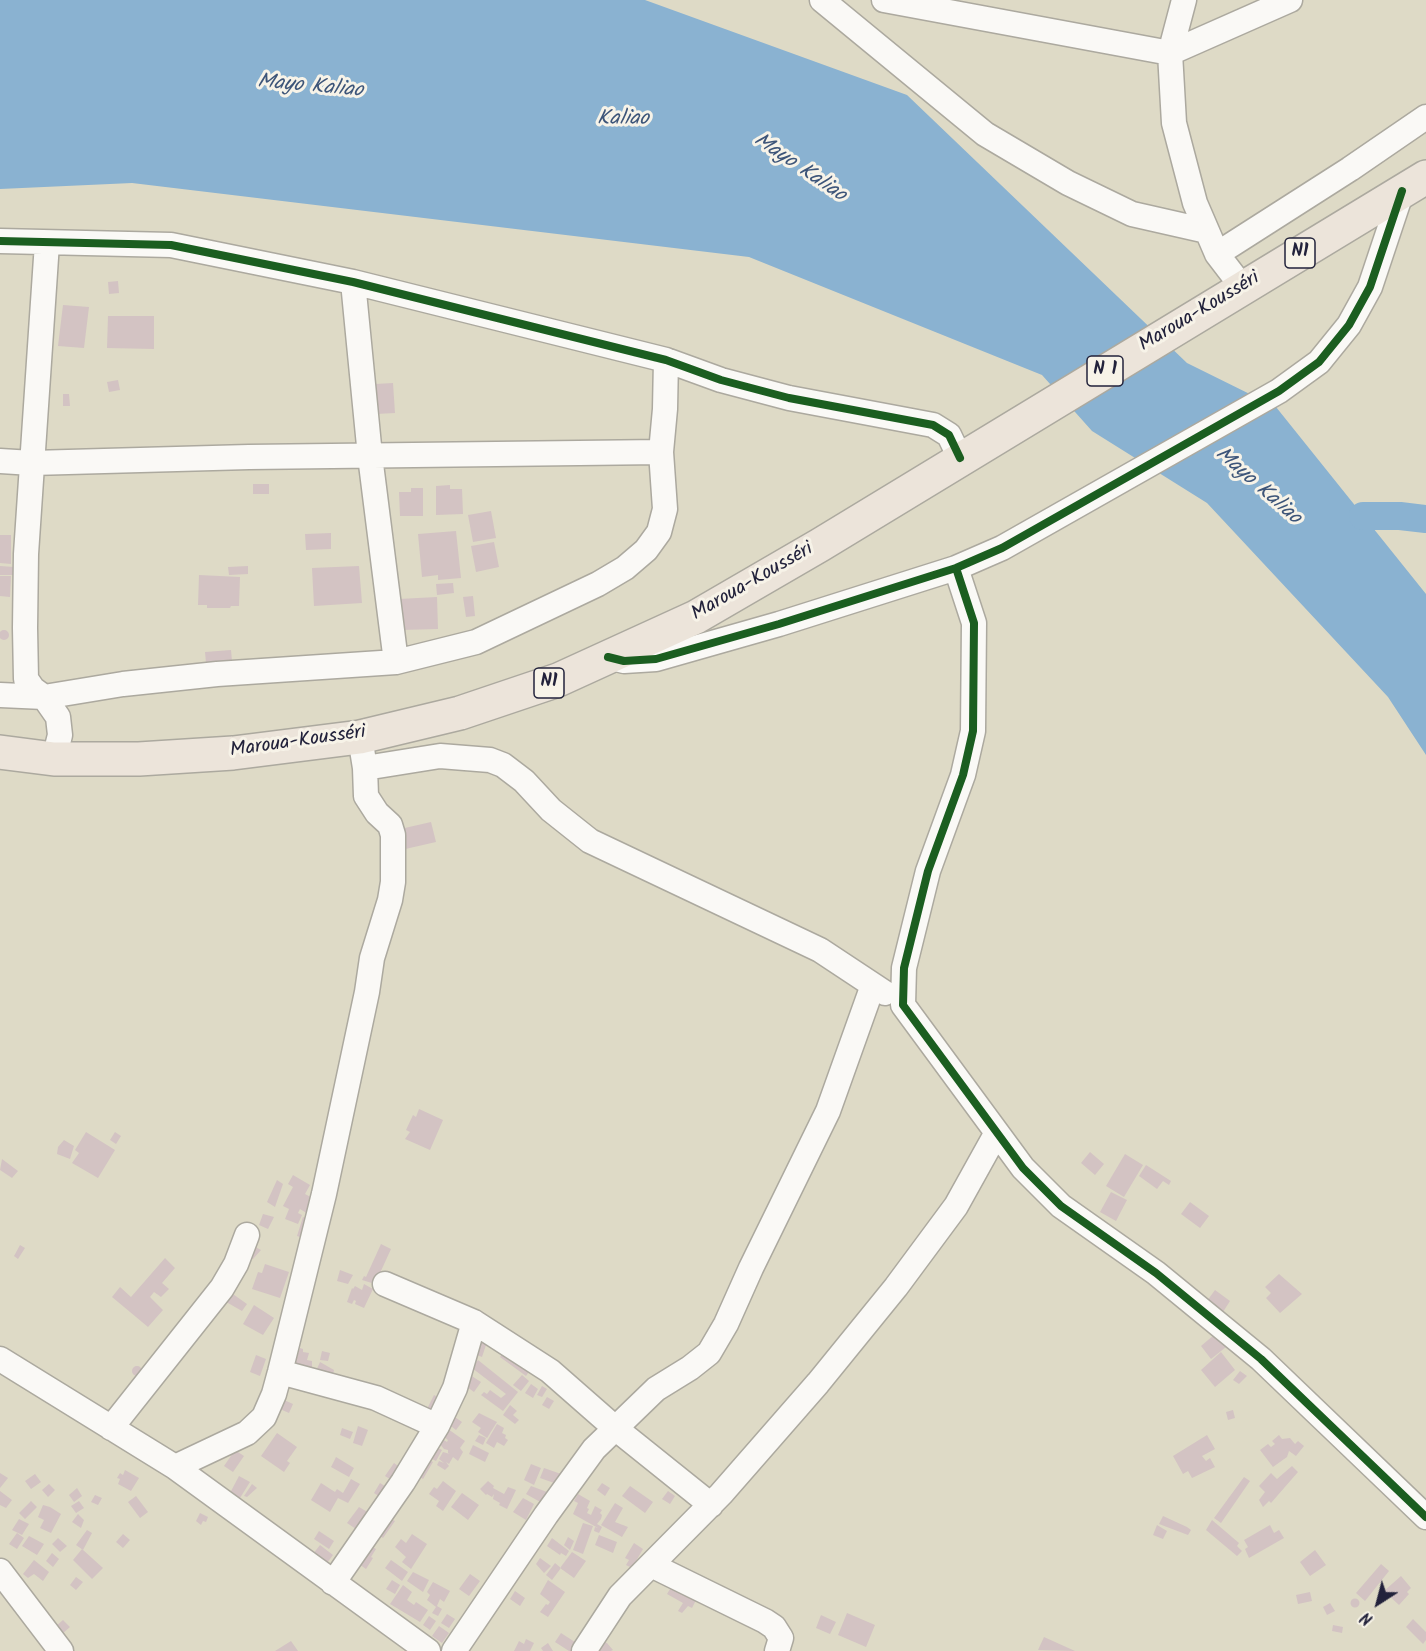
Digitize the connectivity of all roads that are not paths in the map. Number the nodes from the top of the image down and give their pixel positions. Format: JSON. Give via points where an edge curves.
{"nodes":[{"id":1,"x":822,"y":0,"type":"edge"},
{"id":2,"x":884,"y":0,"type":"edge"},
{"id":3,"x":1184,"y":0,"type":"edge"},
{"id":4,"x":1290,"y":0,"type":"edge"},
{"id":5,"x":1170,"y":53,"type":"junction"},
{"id":6,"x":1426,"y":117,"type":"edge"},
{"id":7,"x":1414,"y":184,"type":"edge"},
{"id":8,"x":1207,"y":231,"type":"junction"},
{"id":9,"x":0,"y":241,"type":"edge"},
{"id":10,"x":47,"y":243,"type":"junction"},
{"id":11,"x":1217,"y":254,"type":"junction"},
{"id":12,"x":353,"y":282,"type":"junction"},
{"id":13,"x":1243,"y":288,"type":"junction"},
{"id":14,"x":1175,"y":328,"type":"joint"},
{"id":15,"x":666,"y":360,"type":"junction"},
{"id":16,"x":1035,"y":413,"type":"joint"},
{"id":17,"x":661,"y":452,"type":"junction"},
{"id":18,"x":370,"y":456,"type":"junction"},
{"id":19,"x":960,"y":458,"type":"junction"},
{"id":20,"x":0,"y":461,"type":"edge"},
{"id":21,"x":32,"y":463,"type":"junction"},
{"id":22,"x":956,"y":568,"type":"junction"},
{"id":23,"x":608,"y":657,"type":"junction"},
{"id":24,"x":396,"y":662,"type":"junction"},
{"id":25,"x":0,"y":695,"type":"edge"},
{"id":26,"x":44,"y":697,"type":"junction"},
{"id":27,"x":0,"y":752,"type":"edge"},
{"id":28,"x":362,"y":752,"type":"junction"},
{"id":29,"x":54,"y":759,"type":"junction"},
{"id":30,"x":873,"y":985,"type":"junction"},
{"id":31,"x":903,"y":1005,"type":"junction"},
{"id":32,"x":996,"y":1134,"type":"junction"},
{"id":33,"x":247,"y":1235,"type":"dead end"},
{"id":34,"x":385,"y":1284,"type":"dead end"},
{"id":35,"x":474,"y":1322,"type":"junction"},
{"id":36,"x":0,"y":1359,"type":"edge"},
{"id":37,"x":280,"y":1372,"type":"junction"},
{"id":38,"x":437,"y":1426,"type":"junction"},
{"id":39,"x":111,"y":1428,"type":"junction"},
{"id":40,"x":615,"y":1428,"type":"junction"},
{"id":41,"x":175,"y":1467,"type":"junction"},
{"id":42,"x":711,"y":1505,"type":"junction"},
{"id":43,"x":1426,"y":1517,"type":"edge"},
{"id":44,"x":651,"y":1564,"type":"junction"},
{"id":45,"x":0,"y":1571,"type":"edge"},
{"id":46,"x":333,"y":1583,"type":"junction"},
{"id":47,"x":61,"y":1651,"type":"edge"},
{"id":48,"x":428,"y":1651,"type":"edge"},
{"id":49,"x":454,"y":1651,"type":"edge"},
{"id":50,"x":584,"y":1651,"type":"edge"},
{"id":51,"x":777,"y":1651,"type":"edge"}],
"edges":[{"from":1,"to":8,"type":"street","via":[[985,134],[1068,183],[1132,214]]},
{"from":2,"to":5,"type":"street"},
{"from":3,"to":5,"type":"street"},
{"from":4,"to":5,"type":"street"},
{"from":5,"to":8,"type":"street","via":[[1173,123],[1195,203]]},
{"from":6,"to":11,"type":"street"},
{"from":7,"to":13,"type":"highway","name":"Maroua-Kousséri","number":"N1"},
{"from":7,"to":22,"type":"street","via":[[1370,287],[1319,362],[1279,391],[1002,548]]},
{"from":8,"to":11,"type":"street"},
{"from":9,"to":10,"type":"street"},
{"from":10,"to":12,"type":"street","via":[[171,245]]},
{"from":10,"to":21,"type":"street"},
{"from":11,"to":13,"type":"street"},
{"from":12,"to":15,"type":"street"},
{"from":12,"to":18,"type":"street"},
{"from":13,"to":14,"type":"highway","name":"Maroua-Kousséri","number":"N1"},
{"from":14,"to":16,"type":"highway","name":"Maroua-Kousséri","number":"N 1"},
{"from":15,"to":17,"type":"street"},
{"from":15,"to":19,"type":"street","via":[[789,398],[933,425],[949,435]]},
{"from":16,"to":19,"type":"highway","name":"Maroua-Kousséri","number":"N1"},
{"from":17,"to":18,"type":"street"},
{"from":17,"to":24,"type":"street","via":[[665,508],[659,532],[625,568],[476,642]]},
{"from":18,"to":21,"type":"street"},
{"from":18,"to":24,"type":"street"},
{"from":19,"to":23,"type":"highway","name":"Maroua-Kousséri","number":"N1","via":[[696,617]]},
{"from":20,"to":21,"type":"street"},
{"from":21,"to":26,"type":"street","via":[[26,554],[26,679]]},
{"from":22,"to":23,"type":"street","via":[[656,658],[624,661]]},
{"from":22,"to":31,"type":"street","via":[[974,623],[973,731],[963,775],[928,870],[904,968]]},
{"from":23,"to":28,"type":"highway","name":"Maroua-Kousséri","number":"N1","via":[[558,680]]},
{"from":24,"to":26,"type":"street","via":[[218,674]]},
{"from":25,"to":26,"type":"street"},
{"from":26,"to":29,"type":"street","via":[[58,717],[60,735]]},
{"from":27,"to":29,"type":"highway","name":"Maroua-Kousséri","number":"N1"},
{"from":28,"to":29,"type":"highway","name":"Maroua-Kousséri","number":"N1"},
{"from":28,"to":30,"type":"street","via":[[490,760],[503,765],[590,841],[820,950]]},
{"from":28,"to":37,"type":"street","via":[[366,796],[390,825],[393,835],[392,891],[372,958],[324,1194]]},
{"from":30,"to":31,"type":"street"},
{"from":30,"to":40,"type":"street","via":[[828,1111],[726,1324],[709,1353],[656,1389]]},
{"from":31,"to":32,"type":"street"},
{"from":32,"to":42,"type":"street","via":[[956,1206],[897,1287]]},
{"from":32,"to":43,"type":"street","via":[[1061,1206],[1156,1273],[1261,1359]]},
{"from":33,"to":39,"type":"street","via":[[222,1288]]},
{"from":34,"to":35,"type":"street"},
{"from":35,"to":38,"type":"street","via":[[455,1388]]},
{"from":35,"to":40,"type":"street","via":[[550,1371]]},
{"from":36,"to":39,"type":"street"},
{"from":37,"to":38,"type":"street","via":[[376,1398]]},
{"from":37,"to":41,"type":"street","via":[[264,1417],[247,1432]]},
{"from":38,"to":46,"type":"street"},
{"from":39,"to":41,"type":"street"},
{"from":40,"to":42,"type":"street"},
{"from":40,"to":49,"type":"street","via":[[594,1449],[553,1505]]},
{"from":41,"to":46,"type":"street"},
{"from":42,"to":44,"type":"street"},
{"from":44,"to":50,"type":"street","via":[[620,1596]]},
{"from":44,"to":51,"type":"street","via":[[774,1627],[781,1638]]},
{"from":45,"to":47,"type":"street"},
{"from":46,"to":48,"type":"street"}]}
